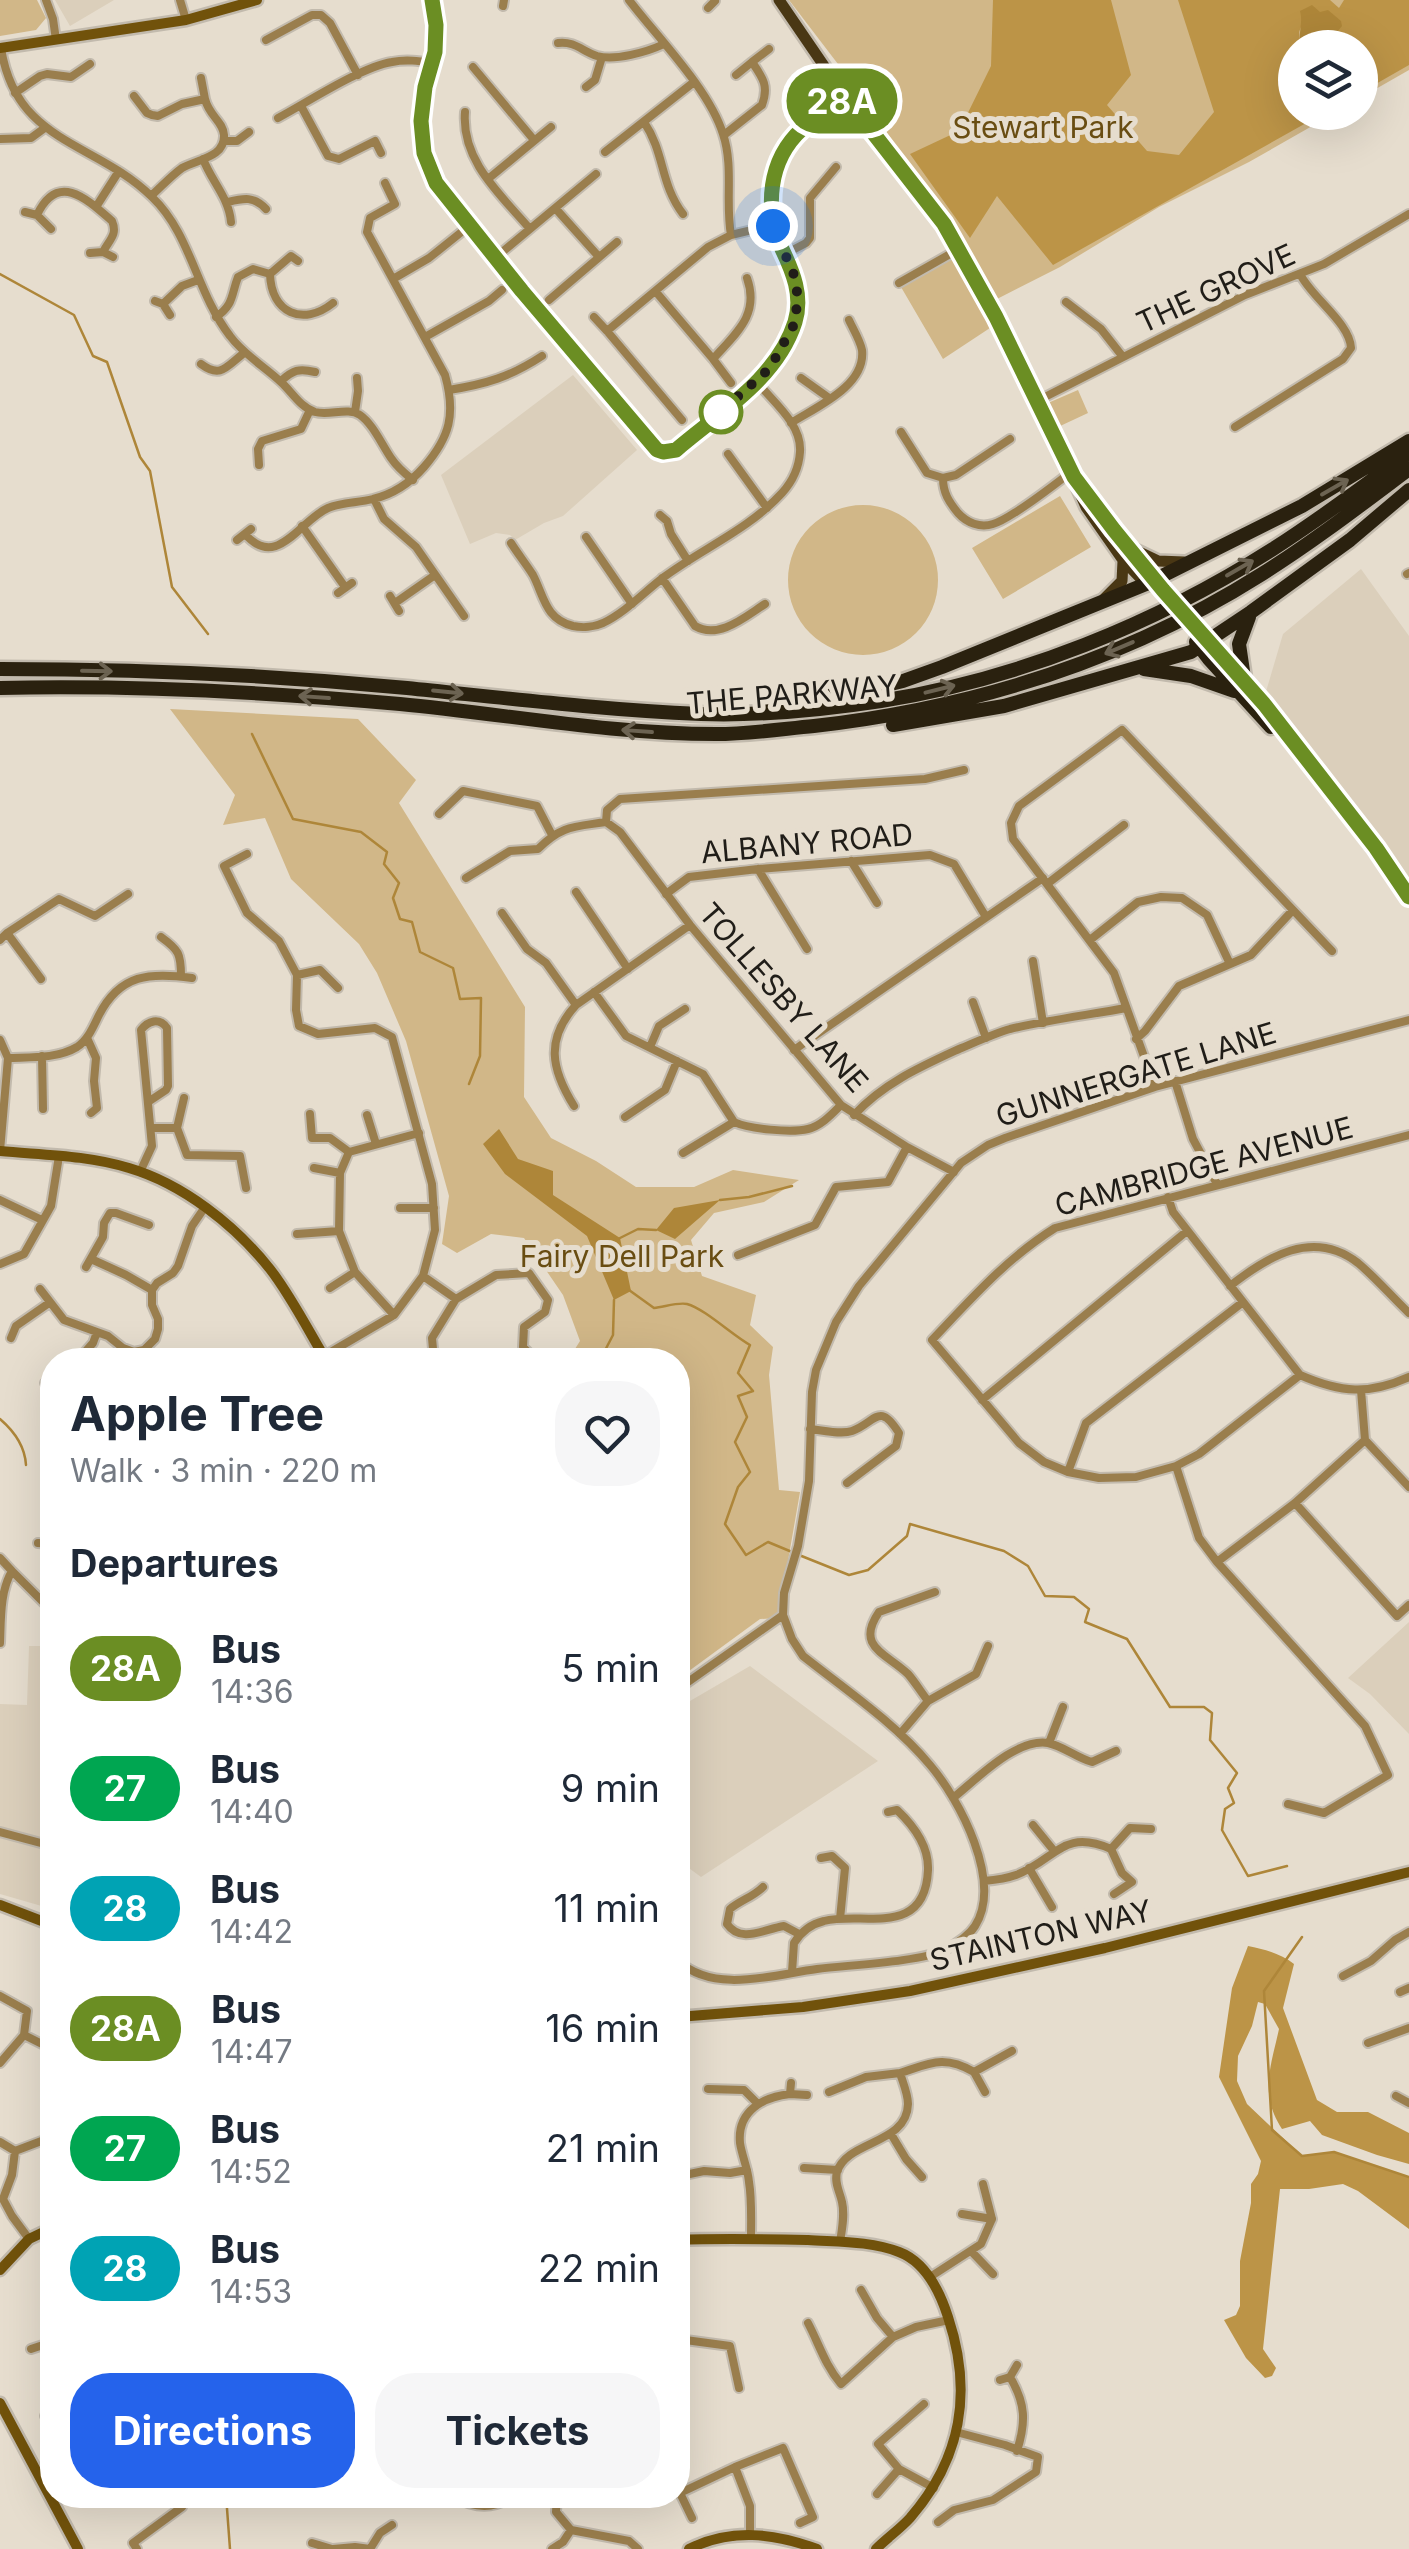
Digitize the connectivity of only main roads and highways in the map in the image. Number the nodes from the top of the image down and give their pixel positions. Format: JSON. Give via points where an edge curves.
{"nodes":[{"id":1,"x":779,"y":0,"type":"edge"},
{"id":2,"x":1409,"y":441,"type":"edge"},
{"id":3,"x":1409,"y":453,"type":"edge"},
{"id":4,"x":1409,"y":468,"type":"edge"},
{"id":5,"x":1073,"y":475,"type":"junction"},
{"id":6,"x":1409,"y":490,"type":"edge"},
{"id":7,"x":1123,"y":542,"type":"junction"},
{"id":8,"x":1123,"y":560,"type":"junction"},
{"id":9,"x":1189,"y":562,"type":"junction"},
{"id":10,"x":1155,"y":587,"type":"junction"},
{"id":11,"x":1100,"y":602,"type":"junction"},
{"id":12,"x":1252,"y":612,"type":"junction"},
{"id":13,"x":1201,"y":640,"type":"junction"},
{"id":14,"x":1140,"y":668,"type":"junction"},
{"id":15,"x":0,"y":669,"type":"edge"},
{"id":16,"x":1244,"y":680,"type":"junction"},
{"id":17,"x":0,"y":688,"type":"edge"},
{"id":18,"x":1243,"y":696,"type":"junction"},
{"id":19,"x":1260,"y":707,"type":"junction"},
{"id":20,"x":634,"y":710,"type":"junction"},
{"id":21,"x":735,"y":733,"type":"junction"},
{"id":22,"x":1409,"y":897,"type":"edge"}],
"edges":[{"from":1,"to":5,"type":"main road","via":[[944,224]]},
{"from":9,"to":2,"type":"highway","one_way":true,"via":[[1288,514]]},
{"from":20,"to":3,"type":"highway","name":"THE PARKWAY","one_way":true,"via":[[734,714],[822,708],[924,693],[1013,670],[1185,600],[1271,550]]},
{"from":4,"to":21,"type":"highway","name":"THE PARKWAY","one_way":true,"via":[[1262,574],[1083,663],[909,713]]},
{"from":5,"to":7,"type":"main road"},
{"from":5,"to":8,"type":"main road","via":[[1086,507]]},
{"from":6,"to":12,"type":"highway"},
{"from":7,"to":9,"type":"main road","via":[[1158,561]]},
{"from":7,"to":10,"type":"main road"},
{"from":8,"to":10,"type":"main road"},
{"from":8,"to":11,"type":"main road","via":[[1122,581]]},
{"from":9,"to":10,"type":"highway"},
{"from":10,"to":11,"type":"highway"},
{"from":10,"to":13,"type":"highway"},
{"from":11,"to":20,"type":"highway","via":[[942,667],[866,690],[745,706]]},
{"from":12,"to":13,"type":"highway"},
{"from":12,"to":16,"type":"highway","via":[[1238,644]]},
{"from":13,"to":14,"type":"highway","via":[[1191,652]]},
{"from":13,"to":16,"type":"highway"},
{"from":13,"to":18,"type":"highway"},
{"from":14,"to":18,"type":"highway","via":[[1211,681]]},
{"from":14,"to":21,"type":"highway","via":[[955,716],[800,734]]},
{"from":15,"to":20,"type":"highway","name":"THE PARKWAY","one_way":true,"via":[[238,675]]},
{"from":16,"to":19,"type":"highway"},
{"from":21,"to":17,"type":"highway","name":"THE PARKWAY","one_way":true,"via":[[625,730],[223,691]]},
{"from":18,"to":19,"type":"highway"},
{"from":19,"to":22,"type":"highway"}]}
